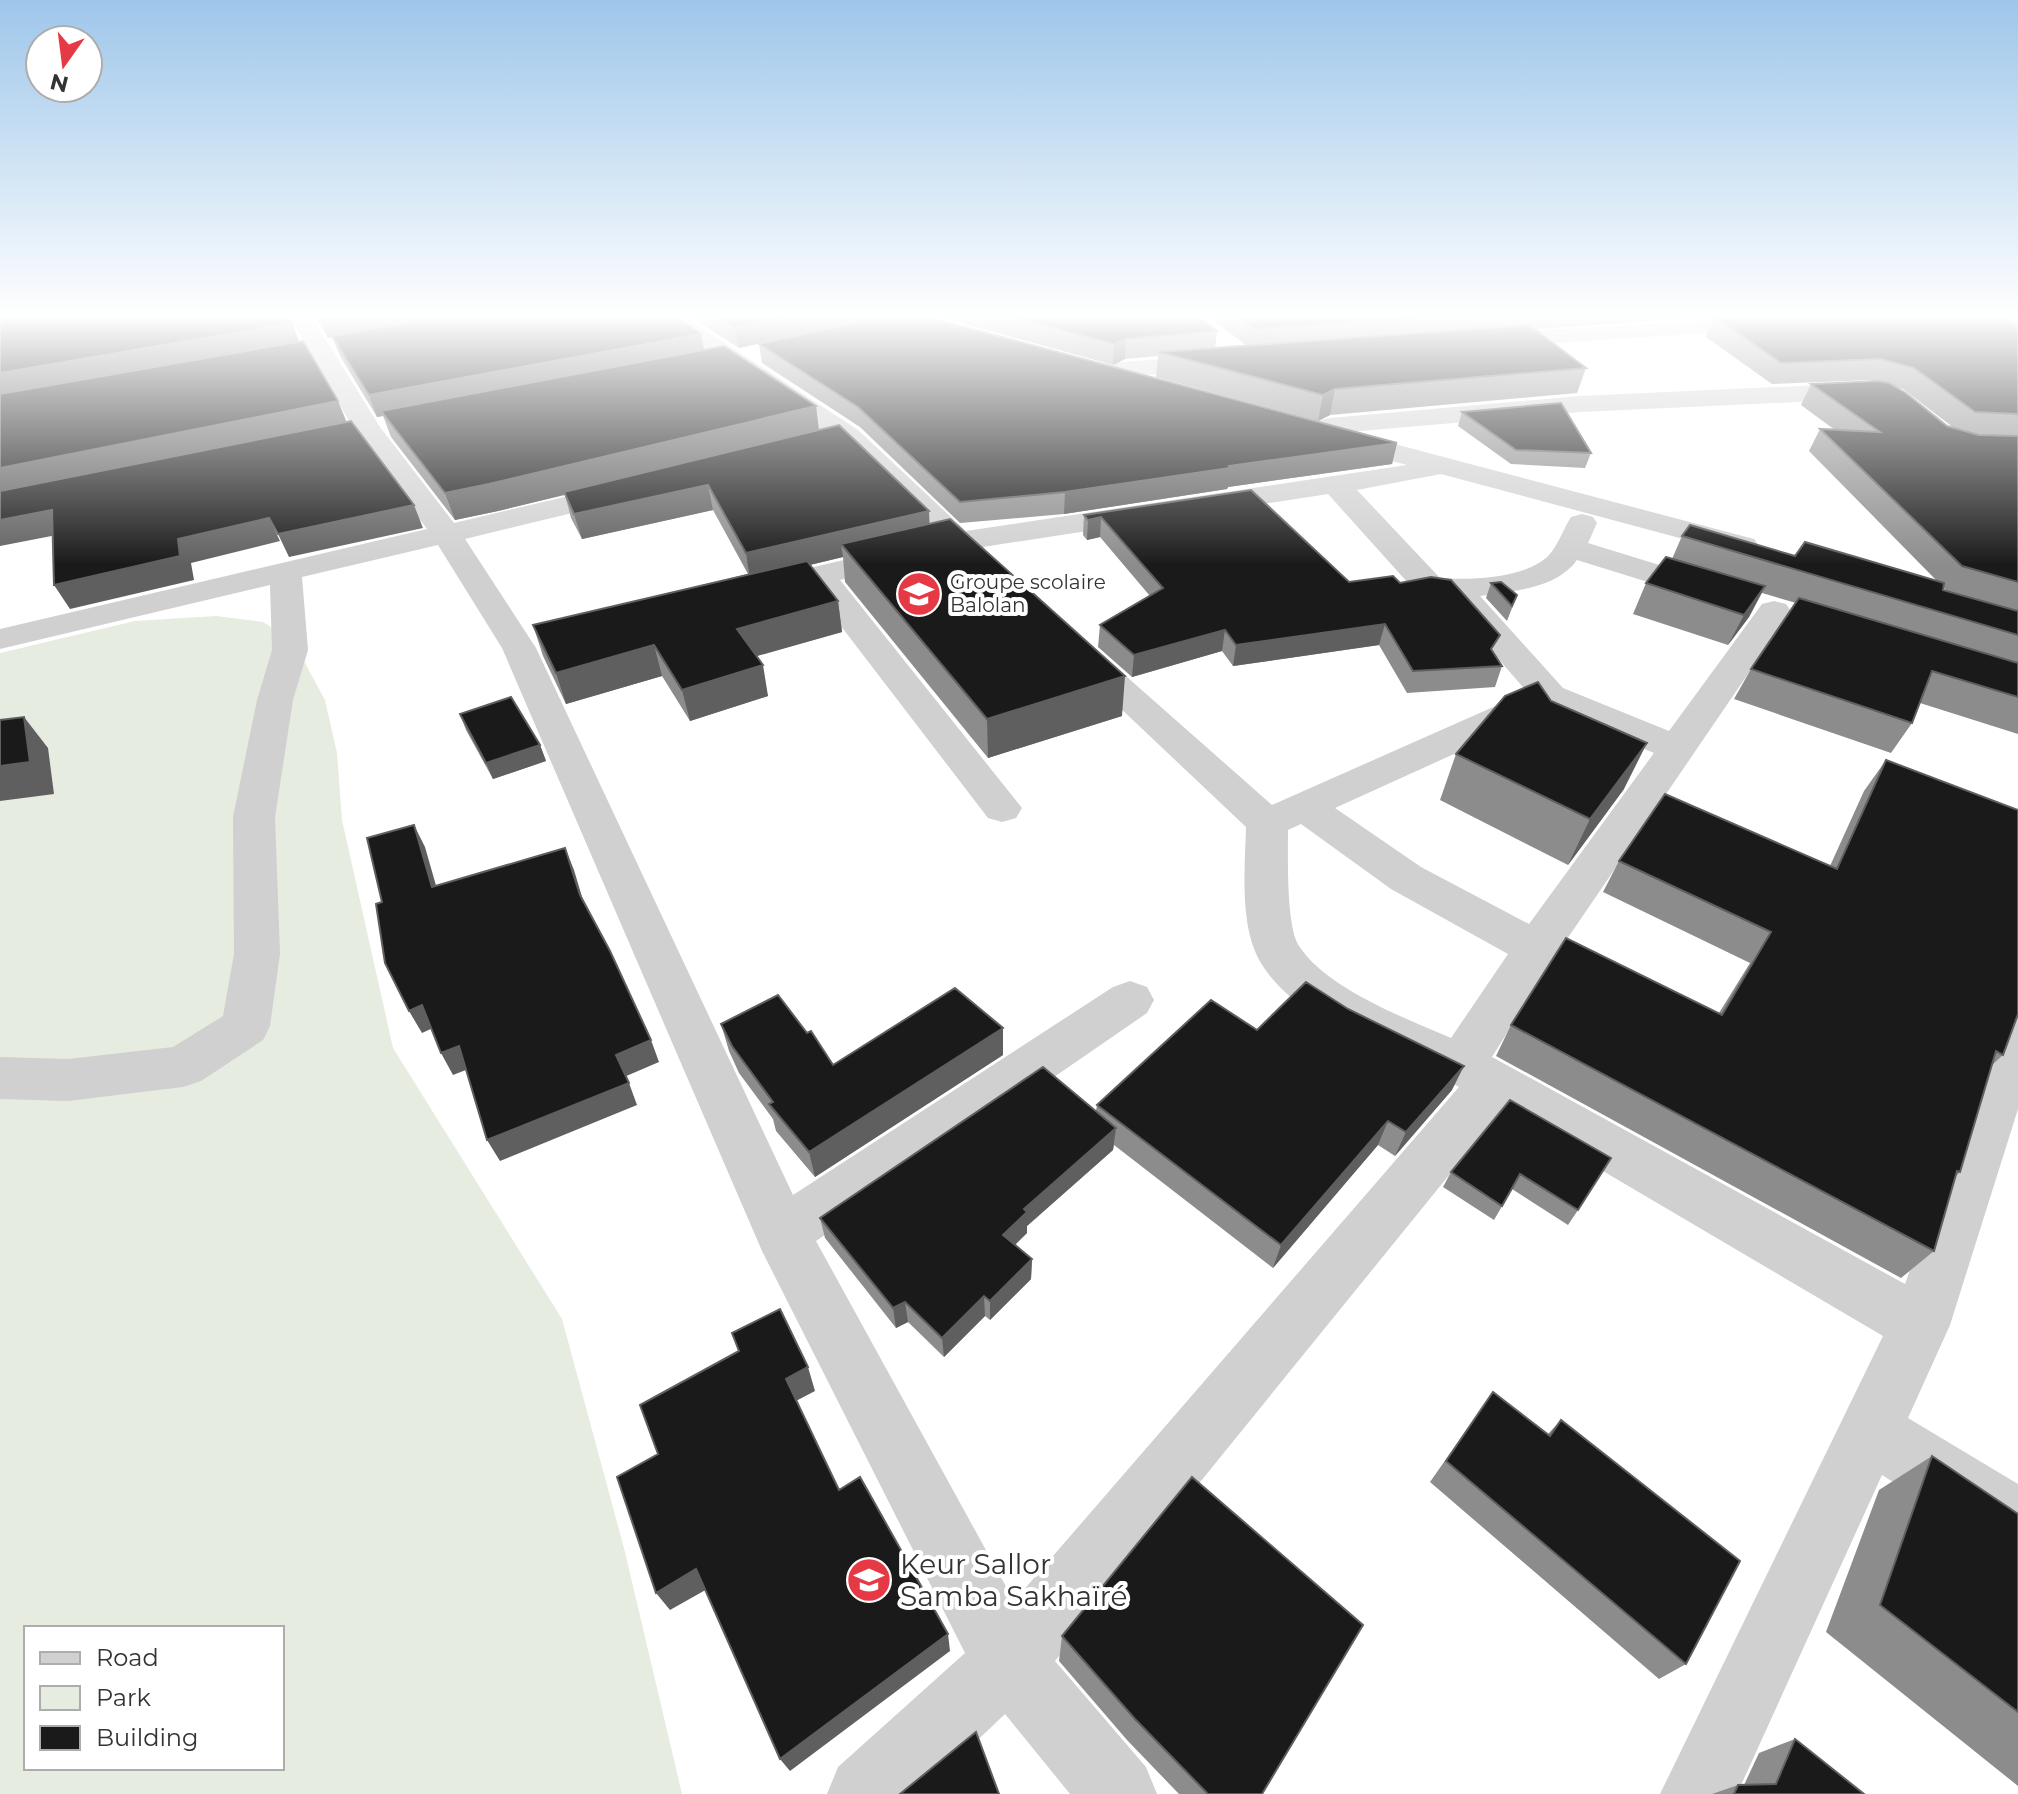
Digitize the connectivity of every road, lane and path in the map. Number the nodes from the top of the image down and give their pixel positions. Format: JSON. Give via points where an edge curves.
{"nodes":[{"id":1,"x":349,"y":398,"type":"edge"},
{"id":2,"x":781,"y":398,"type":"edge"},
{"id":3,"x":1739,"y":398,"type":"edge"},
{"id":4,"x":1444,"y":467,"type":"junction"},
{"id":5,"x":1336,"y":485,"type":"junction"},
{"id":6,"x":648,"y":486,"type":"edge"},
{"id":7,"x":1591,"y":506,"type":"junction"},
{"id":8,"x":448,"y":536,"type":"junction"},
{"id":9,"x":958,"y":542,"type":"junction"},
{"id":10,"x":1570,"y":548,"type":"junction"},
{"id":11,"x":1764,"y":552,"type":"edge"},
{"id":12,"x":286,"y":573,"type":"junction"},
{"id":13,"x":819,"y":575,"type":"junction"},
{"id":14,"x":1004,"y":584,"type":"edge"},
{"id":15,"x":1456,"y":589,"type":"junction"},
{"id":16,"x":729,"y":597,"type":"edge"},
{"id":17,"x":1061,"y":636,"type":"edge"},
{"id":18,"x":0,"y":639,"type":"edge"},
{"id":19,"x":1550,"y":696,"type":"junction"},
{"id":20,"x":1678,"y":749,"type":"junction"},
{"id":21,"x":1002,"y":808,"type":"dead end"},
{"id":22,"x":1285,"y":814,"type":"junction"},
{"id":23,"x":1536,"y":949,"type":"junction"},
{"id":24,"x":1130,"y":1000,"type":"dead end"},
{"id":25,"x":2018,"y":1032,"type":"edge"},
{"id":26,"x":1477,"y":1074,"type":"junction"},
{"id":27,"x":0,"y":1078,"type":"edge"},
{"id":28,"x":782,"y":1233,"type":"junction"},
{"id":29,"x":1920,"y":1325,"type":"junction"},
{"id":30,"x":1870,"y":1431,"type":"junction"},
{"id":31,"x":2018,"y":1522,"type":"edge"},
{"id":32,"x":1008,"y":1662,"type":"junction"},
{"id":33,"x":865,"y":1794,"type":"edge"},
{"id":34,"x":1119,"y":1794,"type":"edge"},
{"id":35,"x":1698,"y":1794,"type":"edge"}],
"edges":[{"from":1,"to":8,"type":"street"},
{"from":2,"to":9,"type":"street"},
{"from":3,"to":4,"type":"street","via":[[1580,404],[1304,429]]},
{"from":4,"to":5,"type":"street"},
{"from":4,"to":7,"type":"street"},
{"from":5,"to":9,"type":"street"},
{"from":5,"to":15,"type":"street","via":[[1430,587]]},
{"from":6,"to":8,"type":"street"},
{"from":7,"to":10,"type":"street"},
{"from":7,"to":11,"type":"street"},
{"from":8,"to":12,"type":"street"},
{"from":8,"to":28,"type":"street","via":[[534,644]]},
{"from":9,"to":13,"type":"street"},
{"from":9,"to":14,"type":"street"},
{"from":10,"to":15,"type":"street","via":[[1540,575]]},
{"from":10,"to":20,"type":"street","via":[[1789,615]]},
{"from":12,"to":18,"type":"street"},
{"from":12,"to":27,"type":"street","via":[[290,650],[275,700],[254,817],[257,954],[246,1026],[183,1066],[68,1080]]},
{"from":13,"to":16,"type":"street"},
{"from":13,"to":21,"type":"street"},
{"from":15,"to":19,"type":"street"},
{"from":17,"to":22,"type":"street"},
{"from":19,"to":20,"type":"street"},
{"from":19,"to":22,"type":"street"},
{"from":20,"to":23,"type":"street"},
{"from":22,"to":23,"type":"street"},
{"from":22,"to":26,"type":"street","via":[[1267,893],[1278,953],[1342,1007]]},
{"from":23,"to":26,"type":"street"},
{"from":24,"to":28,"type":"street"},
{"from":25,"to":29,"type":"street"},
{"from":26,"to":29,"type":"street"},
{"from":26,"to":32,"type":"street"},
{"from":28,"to":32,"type":"street"},
{"from":29,"to":30,"type":"street"},
{"from":30,"to":31,"type":"street"},
{"from":30,"to":35,"type":"street"},
{"from":32,"to":33,"type":"street"},
{"from":32,"to":34,"type":"street"}]}
